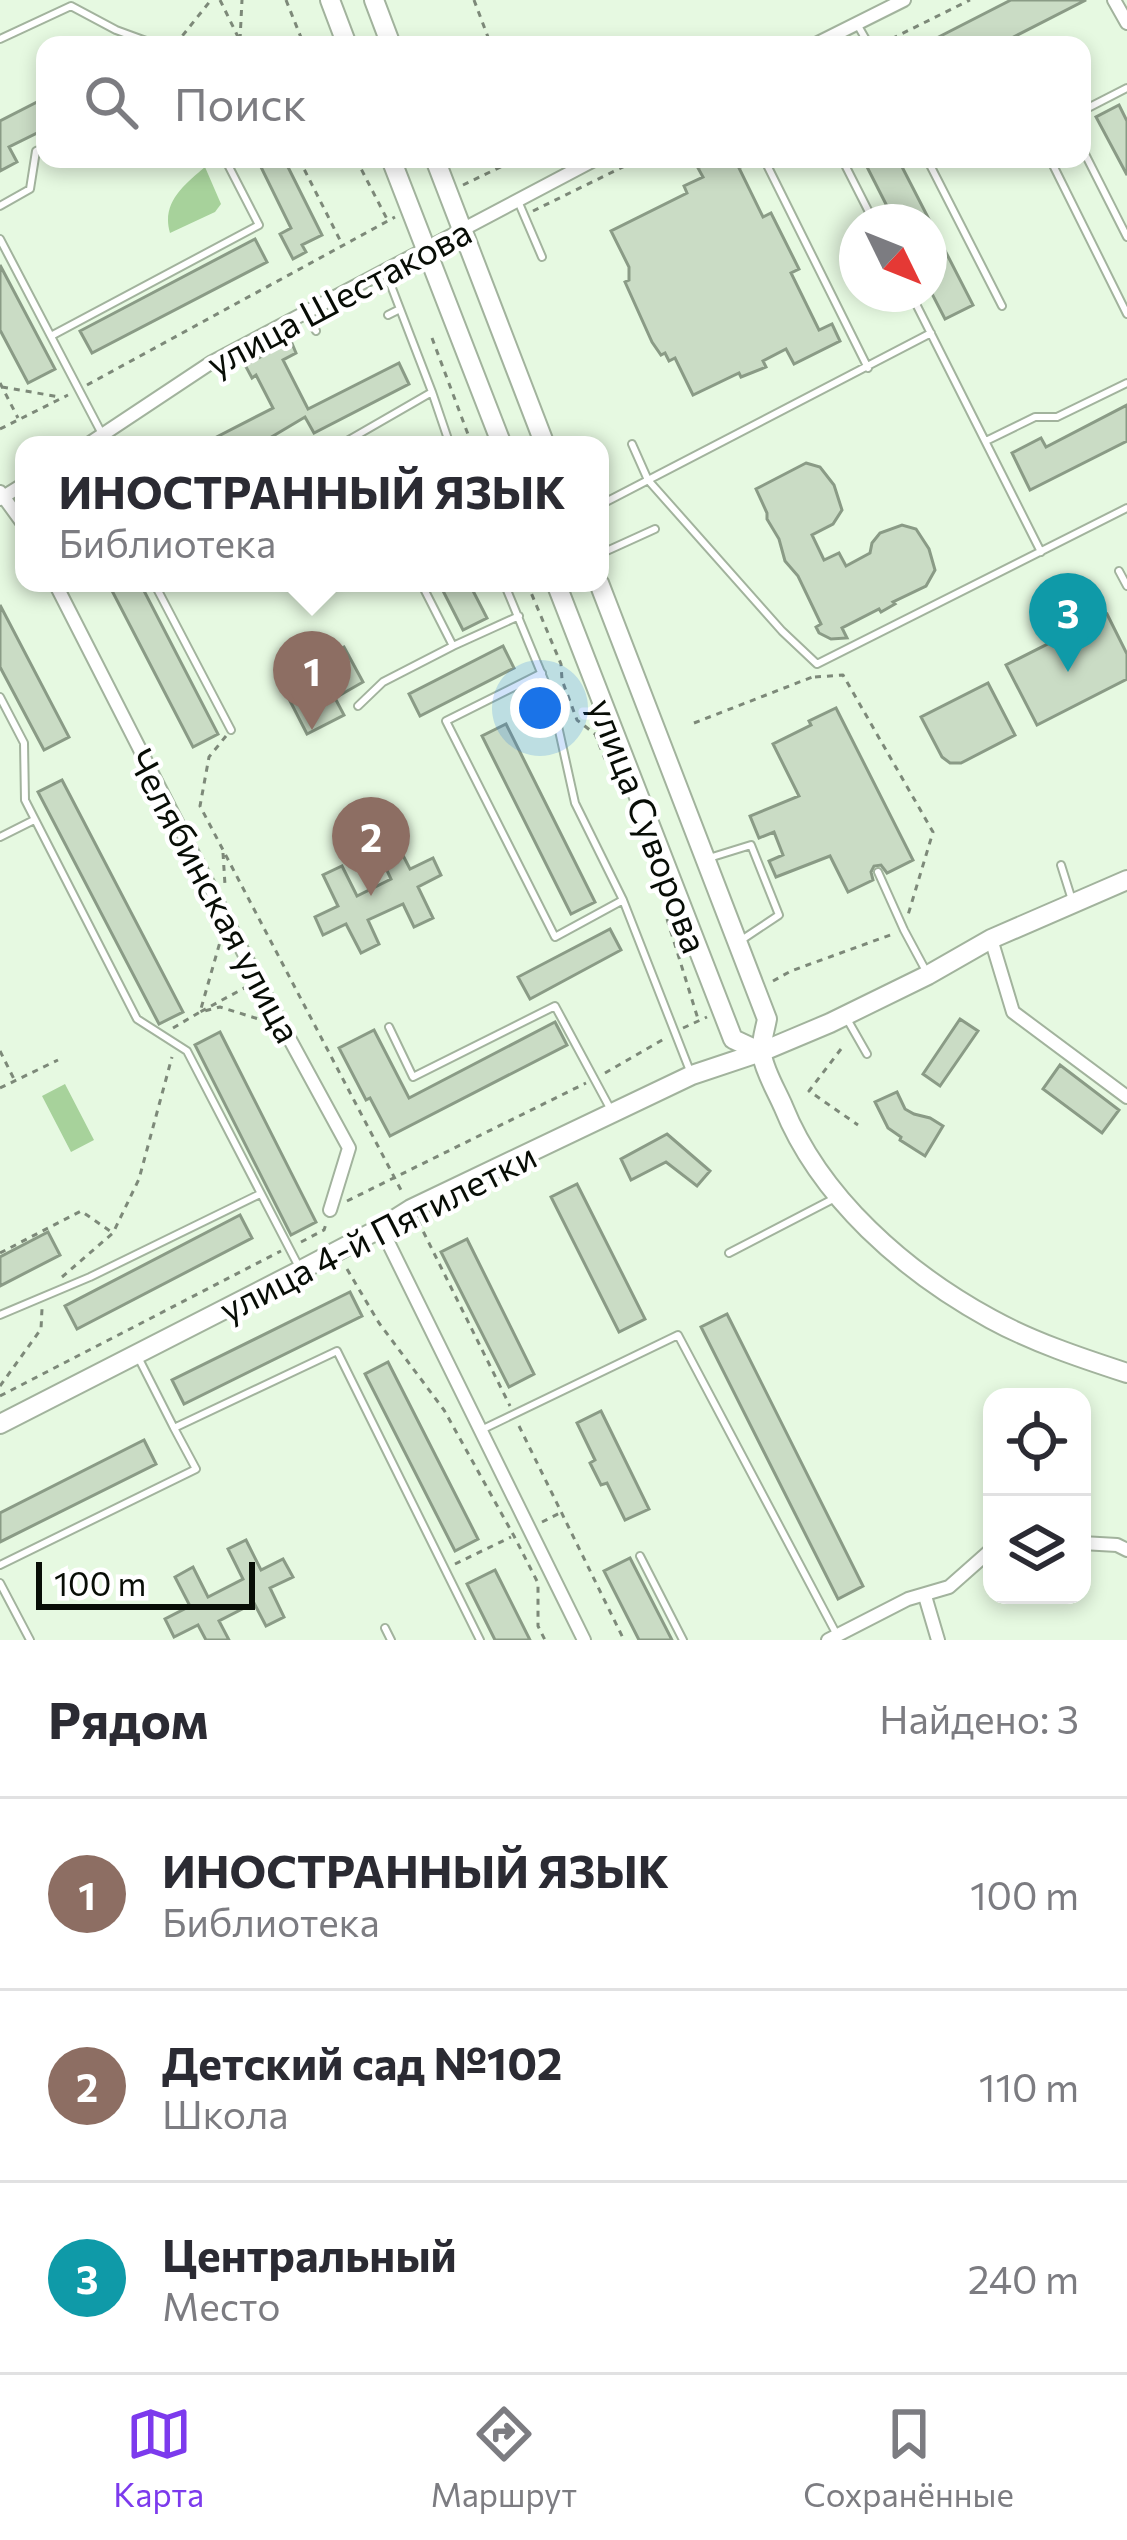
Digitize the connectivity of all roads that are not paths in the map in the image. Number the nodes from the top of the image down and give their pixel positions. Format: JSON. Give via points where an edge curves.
{"nodes":[{"id":1,"x":330,"y":0,"type":"edge"},
{"id":2,"x":374,"y":0,"type":"edge"},
{"id":3,"x":904,"y":0,"type":"edge"},
{"id":4,"x":1114,"y":0,"type":"edge"},
{"id":5,"x":1127,"y":23,"type":"edge"},
{"id":6,"x":857,"y":24,"type":"junction"},
{"id":7,"x":132,"y":36,"type":"edge"},
{"id":8,"x":344,"y":36,"type":"edge"},
{"id":9,"x":388,"y":36,"type":"edge"},
{"id":10,"x":832,"y":36,"type":"edge"},
{"id":11,"x":863,"y":36,"type":"edge"},
{"id":12,"x":0,"y":39,"type":"edge"},
{"id":13,"x":1127,"y":88,"type":"edge"},
{"id":14,"x":1091,"y":107,"type":"edge"},
{"id":15,"x":36,"y":151,"type":"edge"},
{"id":16,"x":1091,"y":166,"type":"edge"},
{"id":17,"x":230,"y":168,"type":"edge"},
{"id":18,"x":394,"y":168,"type":"edge"},
{"id":19,"x":438,"y":168,"type":"edge"},
{"id":20,"x":579,"y":168,"type":"edge"},
{"id":21,"x":768,"y":168,"type":"edge"},
{"id":22,"x":847,"y":168,"type":"edge"},
{"id":23,"x":932,"y":168,"type":"edge"},
{"id":24,"x":1054,"y":168,"type":"edge"},
{"id":25,"x":518,"y":201,"type":"junction"},
{"id":26,"x":865,"y":204,"type":"edge"},
{"id":27,"x":0,"y":206,"type":"edge"},
{"id":28,"x":463,"y":230,"type":"junction"},
{"id":29,"x":1127,"y":237,"type":"edge"},
{"id":30,"x":0,"y":239,"type":"edge"},
{"id":31,"x":426,"y":249,"type":"junction"},
{"id":32,"x":542,"y":257,"type":"dead end"},
{"id":33,"x":385,"y":270,"type":"junction"},
{"id":34,"x":1002,"y":306,"type":"dead end"},
{"id":35,"x":400,"y":309,"type":"junction"},
{"id":36,"x":305,"y":310,"type":"junction"},
{"id":37,"x":921,"y":312,"type":"edge"},
{"id":38,"x":1127,"y":314,"type":"edge"},
{"id":39,"x":388,"y":315,"type":"dead end"},
{"id":40,"x":316,"y":331,"type":"dead end"},
{"id":41,"x":932,"y":333,"type":"junction"},
{"id":42,"x":51,"y":336,"type":"junction"},
{"id":43,"x":868,"y":368,"type":"junction"},
{"id":44,"x":1127,"y":383,"type":"edge"},
{"id":45,"x":432,"y":392,"type":"junction"},
{"id":46,"x":103,"y":435,"type":"joint"},
{"id":47,"x":356,"y":436,"type":"edge"},
{"id":48,"x":446,"y":436,"type":"edge"},
{"id":49,"x":499,"y":436,"type":"edge"},
{"id":50,"x":542,"y":436,"type":"edge"},
{"id":51,"x":986,"y":441,"type":"junction"},
{"id":52,"x":632,"y":444,"type":"dead end"},
{"id":53,"x":647,"y":480,"type":"junction"},
{"id":54,"x":609,"y":500,"type":"edge"},
{"id":55,"x":1127,"y":508,"type":"edge"},
{"id":56,"x":655,"y":529,"type":"dead end"},
{"id":57,"x":609,"y":550,"type":"edge"},
{"id":58,"x":1041,"y":552,"type":"junction"},
{"id":59,"x":1119,"y":571,"type":"dead end"},
{"id":60,"x":1127,"y":586,"type":"edge"},
{"id":61,"x":60,"y":592,"type":"edge"},
{"id":62,"x":159,"y":592,"type":"edge"},
{"id":63,"x":426,"y":592,"type":"edge"},
{"id":64,"x":507,"y":592,"type":"edge"},
{"id":65,"x":559,"y":592,"type":"edge"},
{"id":66,"x":602,"y":592,"type":"edge"},
{"id":67,"x":519,"y":616,"type":"junction"},
{"id":68,"x":453,"y":646,"type":"junction"},
{"id":69,"x":542,"y":674,"type":"junction"},
{"id":70,"x":0,"y":697,"type":"edge"},
{"id":71,"x":358,"y":706,"type":"dead end"},
{"id":72,"x":231,"y":730,"type":"road end"},
{"id":73,"x":34,"y":820,"type":"junction"},
{"id":74,"x":0,"y":837,"type":"edge"},
{"id":75,"x":704,"y":859,"type":"junction"},
{"id":76,"x":1061,"y":865,"type":"dead end"},
{"id":77,"x":878,"y":872,"type":"dead end"},
{"id":78,"x":1127,"y":880,"type":"edge"},
{"id":79,"x":623,"y":900,"type":"junction"},
{"id":80,"x":1073,"y":903,"type":"junction"},
{"id":81,"x":991,"y":939,"type":"junction"},
{"id":82,"x":737,"y":943,"type":"junction"},
{"id":83,"x":928,"y":975,"type":"junction"},
{"id":84,"x":845,"y":1016,"type":"junction"},
{"id":85,"x":389,"y":1027,"type":"dead end"},
{"id":86,"x":761,"y":1052,"type":"junction"},
{"id":87,"x":868,"y":1054,"type":"dead end"},
{"id":88,"x":692,"y":1075,"type":"junction"},
{"id":89,"x":1127,"y":1097,"type":"edge"},
{"id":90,"x":613,"y":1114,"type":"junction"},
{"id":91,"x":260,"y":1194,"type":"junction"},
{"id":92,"x":838,"y":1196,"type":"junction"},
{"id":93,"x":329,"y":1210,"type":"road end"},
{"id":94,"x":381,"y":1228,"type":"junction"},
{"id":95,"x":729,"y":1252,"type":"dead end"},
{"id":96,"x":301,"y":1270,"type":"junction"},
{"id":97,"x":0,"y":1315,"type":"edge"},
{"id":98,"x":136,"y":1354,"type":"junction"},
{"id":99,"x":1127,"y":1372,"type":"edge"},
{"id":100,"x":0,"y":1424,"type":"edge"},
{"id":101,"x":174,"y":1427,"type":"junction"},
{"id":102,"x":479,"y":1431,"type":"junction"},
{"id":103,"x":1091,"y":1544,"type":"edge"},
{"id":104,"x":1127,"y":1550,"type":"edge"},
{"id":105,"x":640,"y":1556,"type":"dead end"},
{"id":106,"x":983,"y":1557,"type":"edge"},
{"id":107,"x":0,"y":1565,"type":"edge"},
{"id":108,"x":0,"y":1583,"type":"edge"},
{"id":109,"x":925,"y":1597,"type":"junction"},
{"id":110,"x":385,"y":1628,"type":"dead end"},
{"id":111,"x":832,"y":1638,"type":"edge"},
{"id":112,"x":30,"y":1640,"type":"edge"},
{"id":113,"x":391,"y":1640,"type":"edge"},
{"id":114,"x":480,"y":1640,"type":"edge"},
{"id":115,"x":584,"y":1640,"type":"edge"},
{"id":116,"x":683,"y":1640,"type":"edge"},
{"id":117,"x":938,"y":1640,"type":"edge"}],
"edges":[{"from":1,"to":8,"type":"main road"},
{"from":2,"to":9,"type":"main road"},
{"from":3,"to":6,"type":"street"},
{"from":4,"to":5,"type":"street"},
{"from":6,"to":10,"type":"street"},
{"from":6,"to":11,"type":"lane"},
{"from":7,"to":12,"type":"lane","via":[[71,6]]},
{"from":13,"to":14,"type":"lane"},
{"from":15,"to":27,"type":"lane","via":[[30,189]]},
{"from":16,"to":29,"type":"lane"},
{"from":17,"to":42,"type":"lane","via":[[259,225]]},
{"from":18,"to":31,"type":"main road"},
{"from":19,"to":28,"type":"main road"},
{"from":20,"to":25,"type":"street","name":"улица Шестакова"},
{"from":21,"to":43,"type":"lane"},
{"from":22,"to":26,"type":"lane"},
{"from":23,"to":34,"type":"lane"},
{"from":24,"to":38,"type":"lane"},
{"from":25,"to":28,"type":"street","name":"улица Шестакова"},
{"from":25,"to":32,"type":"lane"},
{"from":28,"to":31,"type":"street","name":"улица Шестакова"},
{"from":28,"to":50,"type":"main road"},
{"from":30,"to":42,"type":"lane"},
{"from":31,"to":33,"type":"street","name":"улица Шестакова"},
{"from":31,"to":49,"type":"main road"},
{"from":33,"to":35,"type":"lane"},
{"from":33,"to":36,"type":"street","name":"улица Шестакова"},
{"from":35,"to":39,"type":"lane"},
{"from":35,"to":45,"type":"lane"},
{"from":36,"to":40,"type":"lane"},
{"from":36,"to":46,"type":"street","name":"улица Шестакова"},
{"from":37,"to":41,"type":"lane"},
{"from":41,"to":43,"type":"lane"},
{"from":41,"to":51,"type":"lane"},
{"from":42,"to":46,"type":"lane"},
{"from":43,"to":53,"type":"lane"},
{"from":44,"to":51,"type":"lane"},
{"from":45,"to":47,"type":"lane"},
{"from":45,"to":48,"type":"lane"},
{"from":51,"to":58,"type":"lane"},
{"from":52,"to":53,"type":"lane"},
{"from":53,"to":54,"type":"lane"},
{"from":53,"to":58,"type":"lane","via":[[818,664]]},
{"from":55,"to":58,"type":"lane"},
{"from":56,"to":57,"type":"lane"},
{"from":59,"to":60,"type":"lane"},
{"from":61,"to":93,"type":"street","name":"Челябинская улица","via":[[349,1148]]},
{"from":62,"to":72,"type":"lane"},
{"from":63,"to":68,"type":"lane"},
{"from":64,"to":67,"type":"lane"},
{"from":65,"to":86,"type":"main road","name":"улица Суворова","via":[[733,1039]]},
{"from":66,"to":75,"type":"main road","name":"улица Суворова"},
{"from":67,"to":68,"type":"lane"},
{"from":67,"to":69,"type":"lane"},
{"from":68,"to":71,"type":"lane","via":[[383,682]]},
{"from":69,"to":79,"type":"lane","via":[[574,803]]},
{"from":69,"to":79,"type":"lane","via":[[446,721],[555,937]]},
{"from":70,"to":73,"type":"lane","via":[[24,743],[25,800]]},
{"from":73,"to":74,"type":"lane"},
{"from":73,"to":91,"type":"lane","via":[[137,1019],[188,1051]]},
{"from":75,"to":82,"type":"main road","name":"улица Суворова"},
{"from":75,"to":82,"type":"lane","via":[[752,845],[779,915]]},
{"from":76,"to":80,"type":"lane"},
{"from":77,"to":83,"type":"lane"},
{"from":78,"to":80,"type":"main road","name":"улица 4-й Пятилетки"},
{"from":79,"to":88,"type":"lane"},
{"from":80,"to":81,"type":"main road","name":"улица 4-й Пятилетки"},
{"from":81,"to":83,"type":"main road","name":"улица 4-й Пятилетки"},
{"from":81,"to":89,"type":"street","via":[[1013,1012]]},
{"from":82,"to":86,"type":"main road","name":"улица Суворова","via":[[766,1019]]},
{"from":83,"to":84,"type":"main road","name":"улица 4-й Пятилетки"},
{"from":84,"to":86,"type":"main road","name":"улица 4-й Пятилетки"},
{"from":84,"to":87,"type":"lane"},
{"from":85,"to":90,"type":"lane","via":[[413,1077],[555,1006]]},
{"from":86,"to":88,"type":"main road","name":"улица 4-й Пятилетки"},
{"from":86,"to":92,"type":"main road","name":"улица Суворова","via":[[790,1123]]},
{"from":88,"to":90,"type":"main road","name":"улица 4-й Пятилетки"},
{"from":90,"to":94,"type":"main road","name":"улица 4-й Пятилетки"},
{"from":91,"to":96,"type":"lane"},
{"from":91,"to":97,"type":"lane"},
{"from":92,"to":95,"type":"lane"},
{"from":92,"to":99,"type":"main road","name":"улица Суворова","via":[[928,1278],[991,1319]]},
{"from":94,"to":96,"type":"main road","name":"улица 4-й Пятилетки"},
{"from":94,"to":102,"type":"street"},
{"from":96,"to":98,"type":"main road","name":"улица 4-й Пятилетки"},
{"from":98,"to":100,"type":"main road","name":"улица 4-й Пятилетки"},
{"from":98,"to":101,"type":"lane"},
{"from":101,"to":107,"type":"lane","via":[[196,1469]]},
{"from":101,"to":114,"type":"lane","via":[[337,1351]]},
{"from":102,"to":111,"type":"lane","via":[[678,1335]]},
{"from":102,"to":115,"type":"street"},
{"from":103,"to":104,"type":"street"},
{"from":105,"to":116,"type":"lane"},
{"from":106,"to":109,"type":"street"},
{"from":108,"to":112,"type":"lane"},
{"from":109,"to":111,"type":"street"},
{"from":109,"to":117,"type":"street"},
{"from":110,"to":113,"type":"lane"}]}
